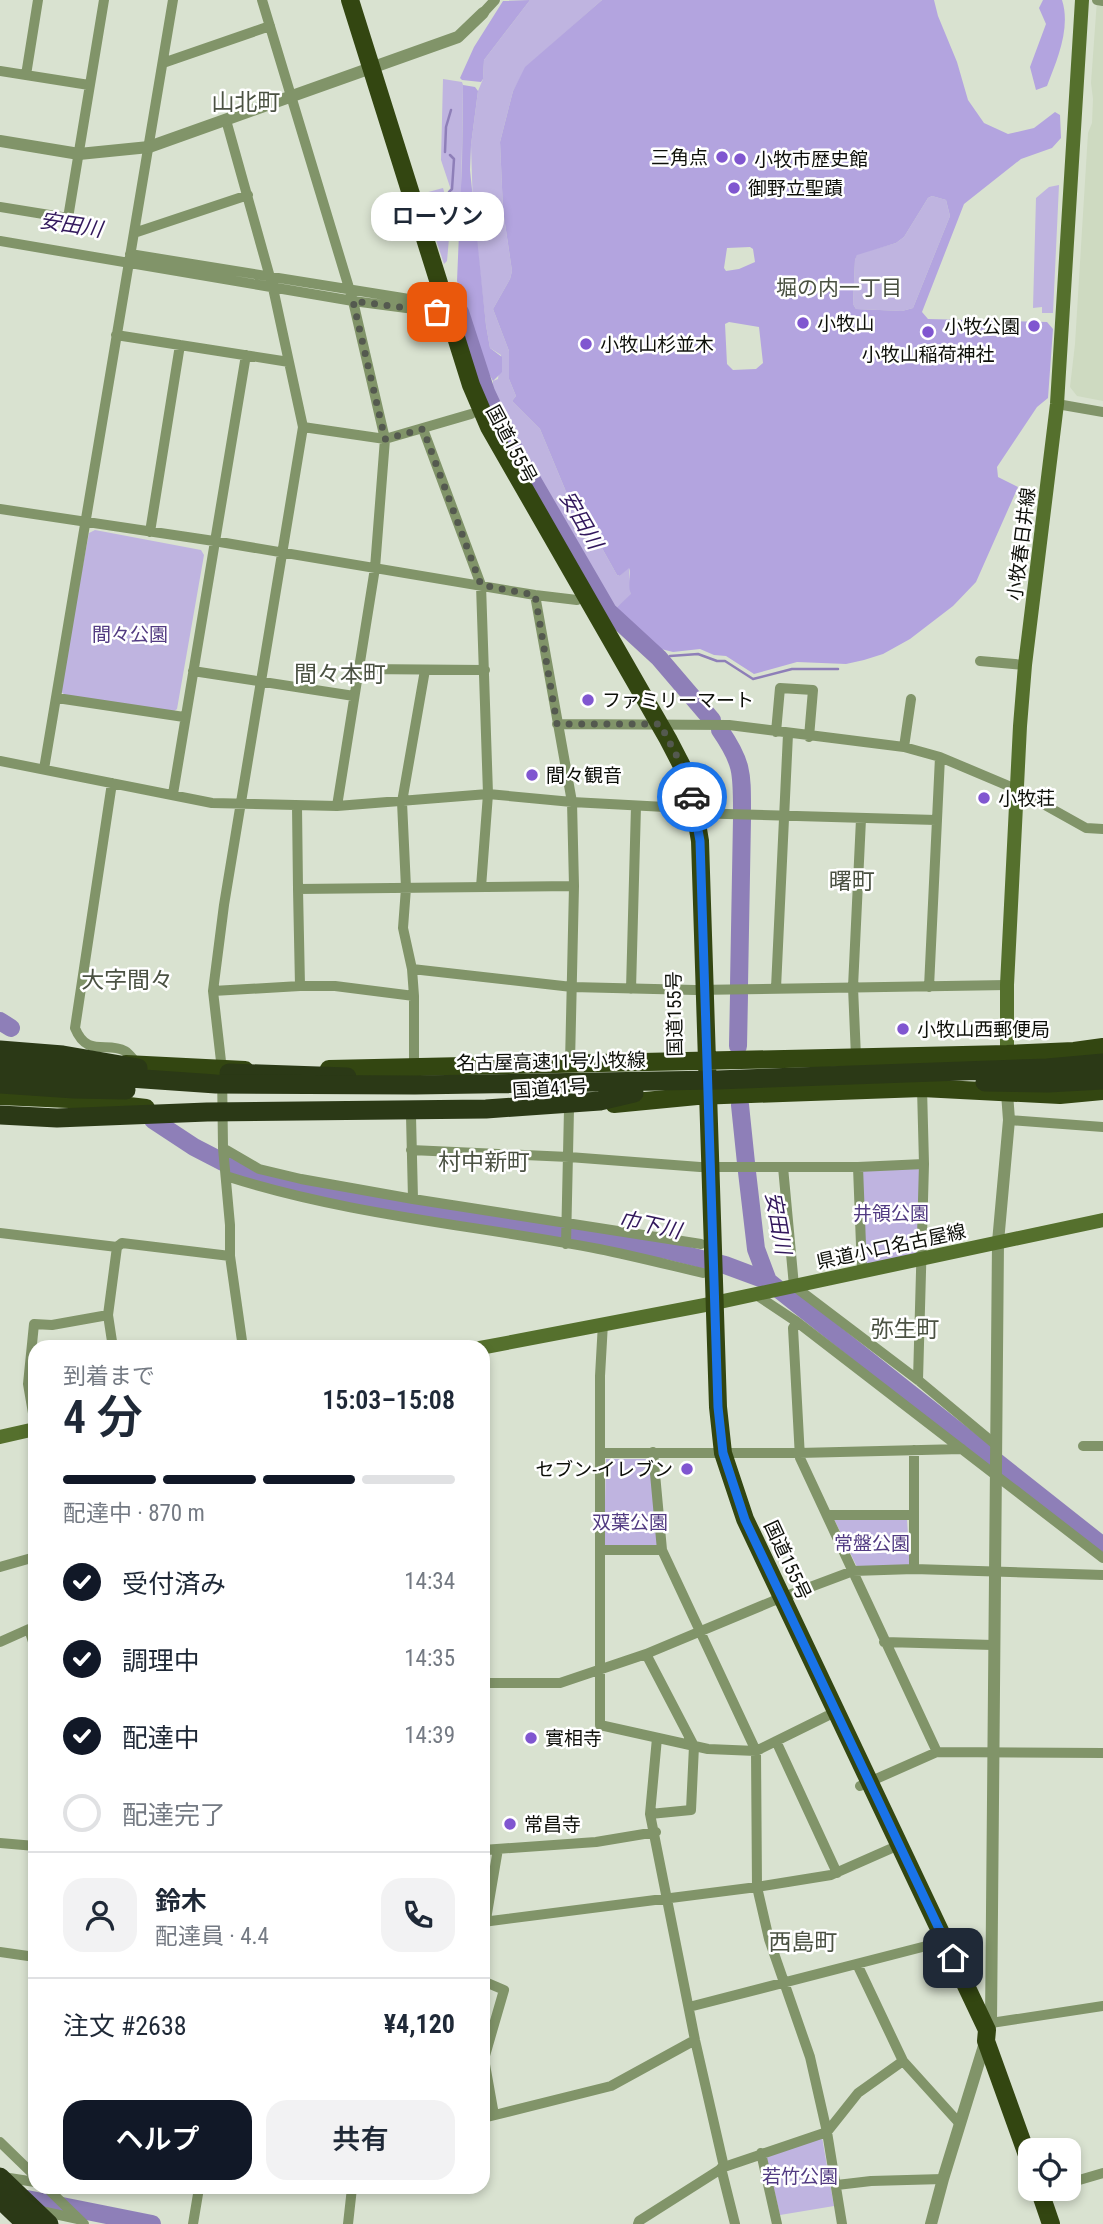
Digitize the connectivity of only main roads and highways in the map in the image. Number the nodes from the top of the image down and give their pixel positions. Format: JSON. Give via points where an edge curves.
{"nodes":[{"id":1,"x":339,"y":0,"type":"edge"},
{"id":2,"x":351,"y":0,"type":"edge"},
{"id":3,"x":1082,"y":0,"type":"edge"},
{"id":4,"x":368,"y":69,"type":"junction"},
{"id":5,"x":655,"y":724,"type":"junction"},
{"id":6,"x":1103,"y":1047,"type":"edge"},
{"id":7,"x":0,"y":1050,"type":"edge"},
{"id":8,"x":1007,"y":1054,"type":"junction"},
{"id":9,"x":0,"y":1057,"type":"edge"},
{"id":10,"x":702,"y":1060,"type":"junction"},
{"id":11,"x":1103,"y":1063,"type":"edge"},
{"id":12,"x":0,"y":1069,"type":"edge"},
{"id":13,"x":1103,"y":1074,"type":"edge"},
{"id":14,"x":414,"y":1077,"type":"junction"},
{"id":15,"x":1103,"y":1080,"type":"edge"},
{"id":16,"x":960,"y":1082,"type":"junction"},
{"id":17,"x":0,"y":1084,"type":"edge"},
{"id":18,"x":1103,"y":1091,"type":"edge"},
{"id":19,"x":634,"y":1093,"type":"junction"},
{"id":20,"x":1007,"y":1093,"type":"junction"},
{"id":21,"x":0,"y":1096,"type":"edge"},
{"id":22,"x":703,"y":1096,"type":"junction"},
{"id":23,"x":0,"y":1115,"type":"edge"},
{"id":24,"x":1103,"y":1220,"type":"edge"},
{"id":25,"x":711,"y":1304,"type":"junction"},
{"id":26,"x":490,"y":1346,"type":"edge"},
{"id":27,"x":28,"y":1429,"type":"edge"},
{"id":28,"x":0,"y":1437,"type":"edge"},
{"id":29,"x":778,"y":1599,"type":"junction"},
{"id":30,"x":865,"y":1784,"type":"junction"},
{"id":31,"x":986,"y":2041,"type":"junction"},
{"id":32,"x":1021,"y":2138,"type":"edge"},
{"id":33,"x":0,"y":2177,"type":"edge"},
{"id":34,"x":0,"y":2201,"type":"edge"},
{"id":35,"x":1045,"y":2201,"type":"edge"},
{"id":36,"x":26,"y":2224,"type":"edge"},
{"id":37,"x":49,"y":2224,"type":"edge"},
{"id":38,"x":1051,"y":2224,"type":"edge"}],
"edges":[{"from":1,"to":4,"type":"highway","name":"国道155号"},
{"from":2,"to":4,"type":"highway","name":"国道155号"},
{"from":3,"to":8,"type":"main road","name":"小牧春日井線","via":[[1057,404],[1025,665]]},
{"from":4,"to":5,"type":"highway","name":"国道155号","via":[[471,385],[489,427]]},
{"from":4,"to":5,"type":"highway","name":"国道155号","via":[[435,308],[471,414],[577,600]]},
{"from":5,"to":10,"type":"highway","name":"国道155号","via":[[683,768],[689,811],[700,841]]},
{"from":6,"to":8,"type":"highway","name":"国道41号"},
{"from":7,"to":14,"type":"highway","bridge":true,"via":[[157,1070]]},
{"from":8,"to":10,"type":"highway","name":"国道41号"},
{"from":8,"to":20,"type":"main road","name":"小牧春日井線"},
{"from":9,"to":14,"type":"highway","name":"国道41号"},
{"from":10,"to":14,"type":"highway","name":"国道41号","via":[[569,1063]]},
{"from":10,"to":22,"type":"highway","name":"国道155号"},
{"from":11,"to":14,"type":"highway","name":"名古屋高速11号小牧線","bridge":true,"via":[[717,1080]]},
{"from":12,"to":14,"type":"highway","name":"名古屋高速11号小牧線","bridge":true,"via":[[216,1084]]},
{"from":13,"to":16,"type":"highway","bridge":true},
{"from":15,"to":16,"type":"highway","name":"名古屋高速11号小牧線","bridge":true},
{"from":16,"to":19,"type":"highway","name":"名古屋高速11号小牧線"},
{"from":17,"to":19,"type":"highway","bridge":true,"via":[[345,1094]]},
{"from":18,"to":20,"type":"highway","name":"国道41号"},
{"from":19,"to":23,"type":"highway","bridge":true,"via":[[600,1101],[486,1109],[57,1118]]},
{"from":20,"to":22,"type":"highway","name":"国道41号","via":[[922,1088]]},
{"from":21,"to":22,"type":"highway","name":"国道41号","via":[[223,1117],[411,1116],[569,1109]]},
{"from":22,"to":25,"type":"highway","name":"国道155号"},
{"from":24,"to":25,"type":"main road","name":"県道小口名古屋線"},
{"from":25,"to":26,"type":"main road","name":"県道小口名古屋線"},
{"from":25,"to":29,"type":"highway","name":"国道155号","via":[[708,1398],[722,1491]]},
{"from":27,"to":28,"type":"main road"},
{"from":29,"to":30,"type":"highway","name":"国道155号"},
{"from":29,"to":30,"type":"highway","name":"国道155号","via":[[827,1716]]},
{"from":30,"to":31,"type":"highway","name":"国道155号","via":[[986,2031]]},
{"from":30,"to":31,"type":"highway","name":"国道155号","via":[[934,1944],[978,2035]]},
{"from":31,"to":32,"type":"highway","name":"国道155号"},
{"from":33,"to":37,"type":"highway","bridge":true},
{"from":34,"to":36,"type":"highway","bridge":true},
{"from":35,"to":38,"type":"highway"}]}
